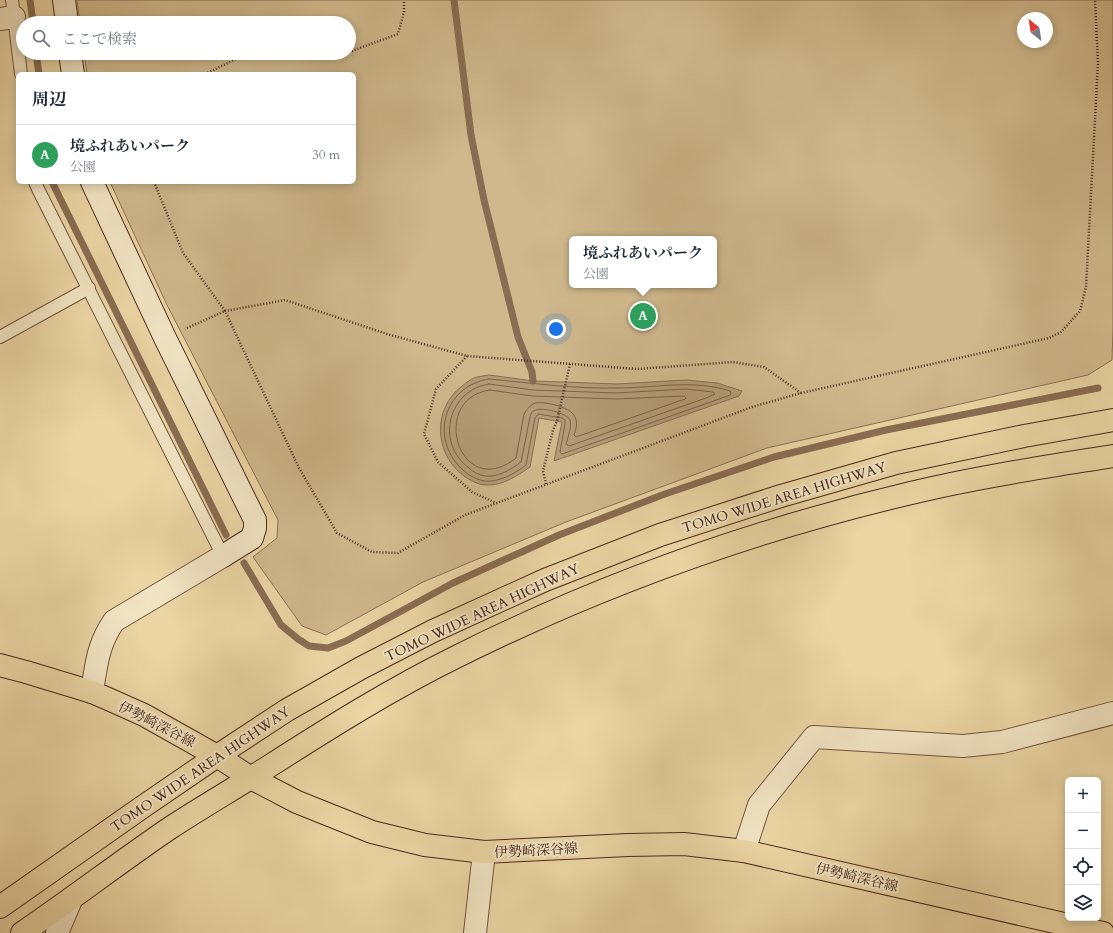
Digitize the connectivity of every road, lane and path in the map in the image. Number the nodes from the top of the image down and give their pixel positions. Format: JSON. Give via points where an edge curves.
{"nodes":[{"id":1,"x":64,"y":0,"type":"edge"},
{"id":2,"x":404,"y":0,"type":"edge"},
{"id":3,"x":1095,"y":0,"type":"edge"},
{"id":4,"x":9,"y":12,"type":"edge"},
{"id":5,"x":66,"y":16,"type":"edge"},
{"id":6,"x":16,"y":48,"type":"edge"},
{"id":7,"x":356,"y":49,"type":"edge"},
{"id":8,"x":18,"y":60,"type":"edge"},
{"id":9,"x":71,"y":60,"type":"edge"},
{"id":10,"x":234,"y":60,"type":"edge"},
{"id":11,"x":21,"y":72,"type":"edge"},
{"id":12,"x":73,"y":72,"type":"edge"},
{"id":13,"x":209,"y":72,"type":"edge"},
{"id":14,"x":37,"y":184,"type":"edge"},
{"id":15,"x":93,"y":184,"type":"edge"},
{"id":16,"x":155,"y":184,"type":"edge"},
{"id":17,"x":89,"y":288,"type":"junction"},
{"id":18,"x":224,"y":311,"type":"junction"},
{"id":19,"x":181,"y":331,"type":"dead end"},
{"id":20,"x":0,"y":337,"type":"edge"},
{"id":21,"x":467,"y":356,"type":"junction"},
{"id":22,"x":570,"y":364,"type":"junction"},
{"id":23,"x":801,"y":393,"type":"junction"},
{"id":24,"x":1113,"y":420,"type":"edge"},
{"id":25,"x":1113,"y":456,"type":"edge"},
{"id":26,"x":546,"y":484,"type":"junction"},
{"id":27,"x":497,"y":503,"type":"junction"},
{"id":28,"x":223,"y":556,"type":"junction"},
{"id":29,"x":0,"y":665,"type":"edge"},
{"id":30,"x":92,"y":692,"type":"junction"},
{"id":31,"x":1113,"y":713,"type":"edge"},
{"id":32,"x":217,"y":756,"type":"junction"},
{"id":33,"x":251,"y":778,"type":"junction"},
{"id":34,"x":744,"y":851,"type":"junction"},
{"id":35,"x":484,"y":852,"type":"junction"},
{"id":36,"x":71,"y":900,"type":"junction"},
{"id":37,"x":0,"y":907,"type":"edge"},
{"id":38,"x":22,"y":933,"type":"edge"},
{"id":39,"x":57,"y":933,"type":"edge"},
{"id":40,"x":475,"y":933,"type":"edge"},
{"id":41,"x":1103,"y":933,"type":"edge"}],
"edges":[{"from":1,"to":5,"type":"street"},
{"from":2,"to":7,"type":"path","via":[[404,12],[398,34]]},
{"from":3,"to":23,"type":"path","via":[[1098,63],[1086,287],[1080,311],[1061,332],[1049,338]]},
{"from":4,"to":6,"type":"lane"},
{"from":8,"to":11,"type":"lane"},
{"from":9,"to":12,"type":"street"},
{"from":10,"to":13,"type":"path"},
{"from":14,"to":17,"type":"lane"},
{"from":15,"to":28,"type":"street","via":[[255,520],[252,538]]},
{"from":16,"to":18,"type":"path","via":[[183,253]]},
{"from":17,"to":20,"type":"lane"},
{"from":17,"to":28,"type":"lane"},
{"from":18,"to":19,"type":"path"},
{"from":18,"to":21,"type":"path","via":[[285,300],[387,334]]},
{"from":18,"to":27,"type":"path","via":[[299,468],[336,533],[372,552],[398,553],[465,515]]},
{"from":21,"to":22,"type":"path"},
{"from":21,"to":27,"type":"path","via":[[436,389],[424,434],[438,462],[472,492]]},
{"from":22,"to":23,"type":"path","via":[[637,369],[733,362],[764,368]]},
{"from":22,"to":26,"type":"path","via":[[543,471]]},
{"from":23,"to":26,"type":"path","via":[[752,407]]},
{"from":24,"to":32,"type":"main road","name":"TOMO WIDE AREA HIGHWAY","via":[[896,463],[781,496],[660,536],[545,580],[433,631],[288,710]]},
{"from":25,"to":33,"type":"main road","name":"TOMO WIDE AREA HIGHWAY","via":[[1028,469],[912,493],[790,524],[672,564],[566,604],[454,658],[318,735]]},
{"from":26,"to":27,"type":"path"},
{"from":28,"to":30,"type":"street","via":[[114,621],[106,633],[97,658]]},
{"from":29,"to":30,"type":"main road","name":"伊勢崎深谷線"},
{"from":30,"to":32,"type":"main road","name":"伊勢崎深谷線","via":[[144,715]]},
{"from":31,"to":34,"type":"street","via":[[1002,742],[963,746],[814,737],[759,805]]},
{"from":32,"to":33,"type":"main road","name":"伊勢崎深谷線"},
{"from":32,"to":37,"type":"main road","name":"TOMO WIDE AREA HIGHWAY"},
{"from":33,"to":35,"type":"main road","name":"伊勢崎深谷線","via":[[297,802],[372,832],[425,845]]},
{"from":33,"to":36,"type":"main road","name":"TOMO WIDE AREA HIGHWAY","via":[[169,829]]},
{"from":34,"to":35,"type":"main road","name":"伊勢崎深谷線","via":[[684,844]]},
{"from":34,"to":41,"type":"main road","name":"伊勢崎深谷線"},
{"from":35,"to":40,"type":"street"},
{"from":36,"to":38,"type":"main road","name":"TOMO WIDE AREA HIGHWAY"},
{"from":36,"to":39,"type":"street"}]}
